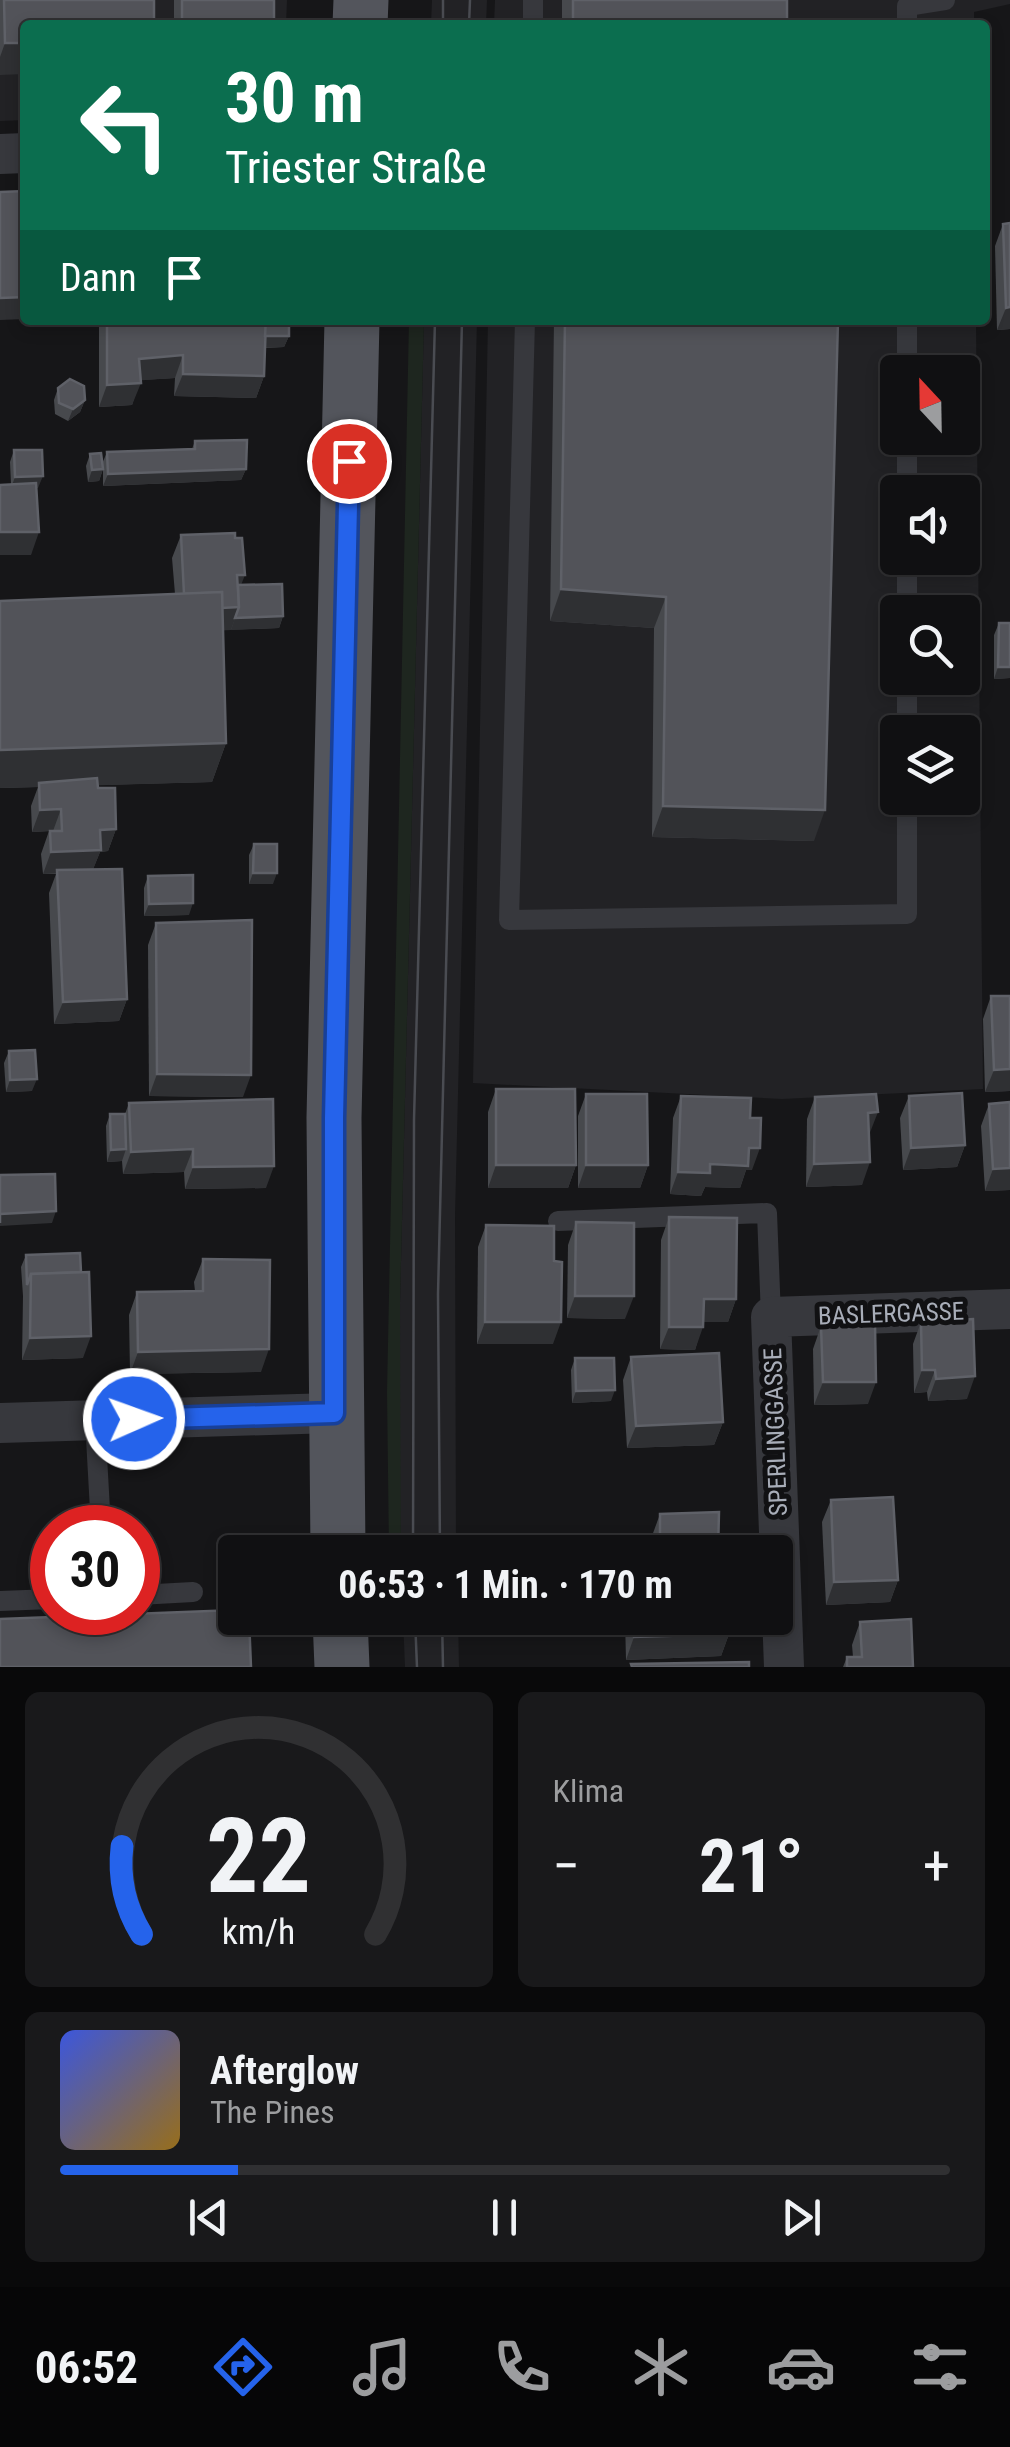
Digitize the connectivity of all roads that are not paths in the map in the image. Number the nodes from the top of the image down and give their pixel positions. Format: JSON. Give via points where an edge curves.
{"nodes":[{"id":1,"x":945,"y":0,"type":"edge"},
{"id":2,"x":907,"y":20,"type":"edge"},
{"id":3,"x":352,"y":325,"type":"edge"},
{"id":4,"x":525,"y":325,"type":"edge"},
{"id":5,"x":907,"y":325,"type":"edge"},
{"id":6,"x":907,"y":355,"type":"edge"},
{"id":7,"x":907,"y":815,"type":"edge"},
{"id":8,"x":558,"y":1221,"type":"dead end"},
{"id":9,"x":1010,"y":1309,"type":"edge"},
{"id":10,"x":771,"y":1316,"type":"junction"},
{"id":11,"x":334,"y":1413,"type":"junction"},
{"id":12,"x":95,"y":1420,"type":"junction"},
{"id":13,"x":0,"y":1423,"type":"edge"},
{"id":14,"x":99,"y":1505,"type":"edge"},
{"id":15,"x":338,"y":1535,"type":"edge"},
{"id":16,"x":192,"y":1592,"type":"dead end"},
{"id":17,"x":160,"y":1594,"type":"edge"},
{"id":18,"x":30,"y":1600,"type":"edge"},
{"id":19,"x":0,"y":1601,"type":"edge"},
{"id":20,"x":341,"y":1635,"type":"edge"},
{"id":21,"x":342,"y":1667,"type":"edge"},
{"id":22,"x":784,"y":1667,"type":"edge"}],
"edges":[{"from":1,"to":2,"type":"lane","via":[[907,6]]},
{"from":3,"to":11,"type":"main road"},
{"from":4,"to":7,"type":"lane","via":[[509,920],[907,914]]},
{"from":5,"to":6,"type":"lane"},
{"from":8,"to":10,"type":"lane","via":[[767,1213]]},
{"from":9,"to":10,"type":"street","name":"BASLERGASSE"},
{"from":10,"to":22,"type":"street","name":"SPERLINGGASSE"},
{"from":11,"to":12,"type":"street"},
{"from":11,"to":15,"type":"main road"},
{"from":12,"to":13,"type":"street"},
{"from":12,"to":14,"type":"lane"},
{"from":16,"to":17,"type":"lane"},
{"from":18,"to":19,"type":"lane"},
{"from":20,"to":21,"type":"main road"}]}
